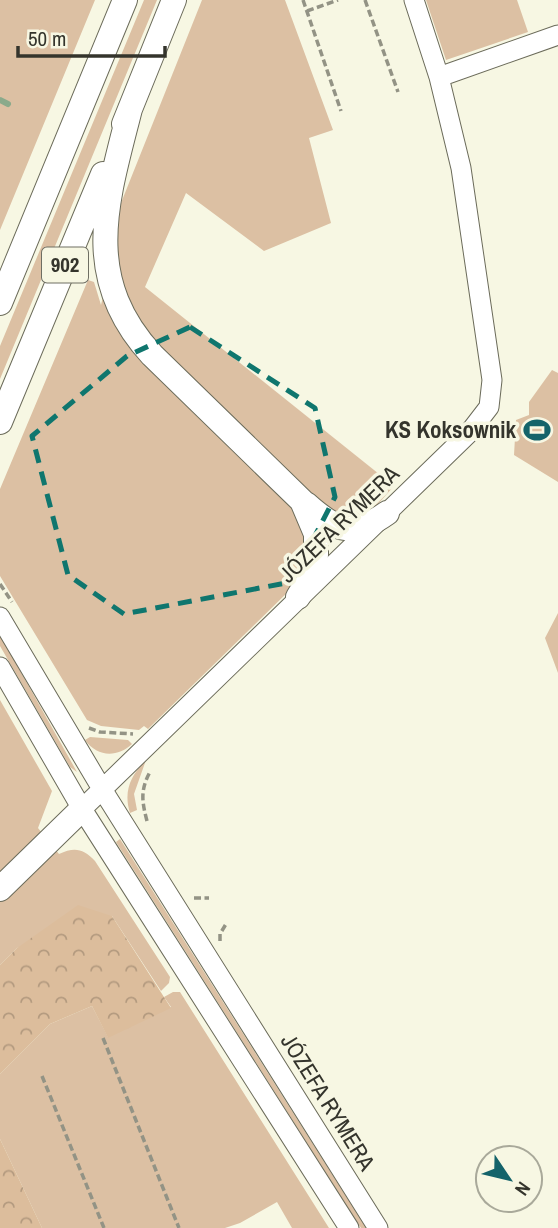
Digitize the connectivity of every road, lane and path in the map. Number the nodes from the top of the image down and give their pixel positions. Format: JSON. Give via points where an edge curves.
{"nodes":[{"id":1,"x":125,"y":0,"type":"edge"},
{"id":2,"x":174,"y":0,"type":"edge"},
{"id":3,"x":303,"y":0,"type":"edge"},
{"id":4,"x":338,"y":0,"type":"edge"},
{"id":5,"x":365,"y":0,"type":"edge"},
{"id":6,"x":414,"y":0,"type":"edge"},
{"id":7,"x":307,"y":11,"type":"junction"},
{"id":8,"x":558,"y":35,"type":"edge"},
{"id":9,"x":439,"y":77,"type":"junction"},
{"id":10,"x":398,"y":92,"type":"dead end"},
{"id":11,"x":130,"y":109,"type":"junction"},
{"id":12,"x":341,"y":111,"type":"dead end"},
{"id":13,"x":0,"y":303,"type":"edge"},
{"id":14,"x":0,"y":422,"type":"edge"},
{"id":15,"x":302,"y":501,"type":"junction"},
{"id":16,"x":387,"y":513,"type":"junction"},
{"id":17,"x":0,"y":584,"type":"edge"},
{"id":18,"x":298,"y":597,"type":"junction"},
{"id":19,"x":8,"y":612,"type":"edge"},
{"id":20,"x":0,"y":667,"type":"edge"},
{"id":21,"x":85,"y":725,"type":"dead end"},
{"id":22,"x":137,"y":735,"type":"dead end"},
{"id":23,"x":153,"y":766,"type":"dead end"},
{"id":24,"x":102,"y":789,"type":"junction"},
{"id":25,"x":82,"y":809,"type":"junction"},
{"id":26,"x":147,"y":826,"type":"dead end"},
{"id":27,"x":0,"y":889,"type":"edge"},
{"id":28,"x":188,"y":894,"type":"dead end"},
{"id":29,"x":209,"y":898,"type":"dead end"},
{"id":30,"x":103,"y":1038,"type":"dead end"},
{"id":31,"x":42,"y":1076,"type":"dead end"},
{"id":32,"x":104,"y":1228,"type":"edge"},
{"id":33,"x":179,"y":1228,"type":"edge"},
{"id":34,"x":349,"y":1228,"type":"edge"},
{"id":35,"x":378,"y":1228,"type":"edge"}],
"edges":[{"from":1,"to":13,"type":"main road","number":"902"},
{"from":2,"to":11,"type":"main road","number":"902"},
{"from":3,"to":7,"type":"path"},
{"from":4,"to":7,"type":"path"},
{"from":5,"to":10,"type":"path"},
{"from":6,"to":9,"type":"street","name":"JÓZEFA RYMERA"},
{"from":7,"to":12,"type":"path"},
{"from":8,"to":9,"type":"street"},
{"from":9,"to":16,"type":"street","name":"JÓZEFA RYMERA","via":[[461,168],[492,394],[476,425]]},
{"from":11,"to":14,"type":"main road","number":"902"},
{"from":11,"to":15,"type":"main road","via":[[105,233],[109,283],[117,306],[133,335]]},
{"from":15,"to":16,"type":"main road","via":[[321,518],[348,530]]},
{"from":15,"to":18,"type":"main road","via":[[316,534],[316,555]]},
{"from":16,"to":18,"type":"street","name":"JÓZEFA RYMERA"},
{"from":17,"to":19,"type":"path"},
{"from":18,"to":24,"type":"street","name":"JÓZEFA RYMERA"},
{"from":19,"to":24,"type":"street","name":"JÓZEFA RYMERA"},
{"from":20,"to":25,"type":"street"},
{"from":21,"to":22,"type":"path","via":[[100,732]]},
{"from":23,"to":26,"type":"path","via":[[142,790]]},
{"from":24,"to":25,"type":"street","name":"JÓZEFA RYMERA"},
{"from":24,"to":35,"type":"street","name":"JÓZEFA RYMERA"},
{"from":25,"to":27,"type":"main road"},
{"from":25,"to":34,"type":"street"},
{"from":28,"to":29,"type":"path"},
{"from":30,"to":33,"type":"path"},
{"from":31,"to":32,"type":"path"}]}
